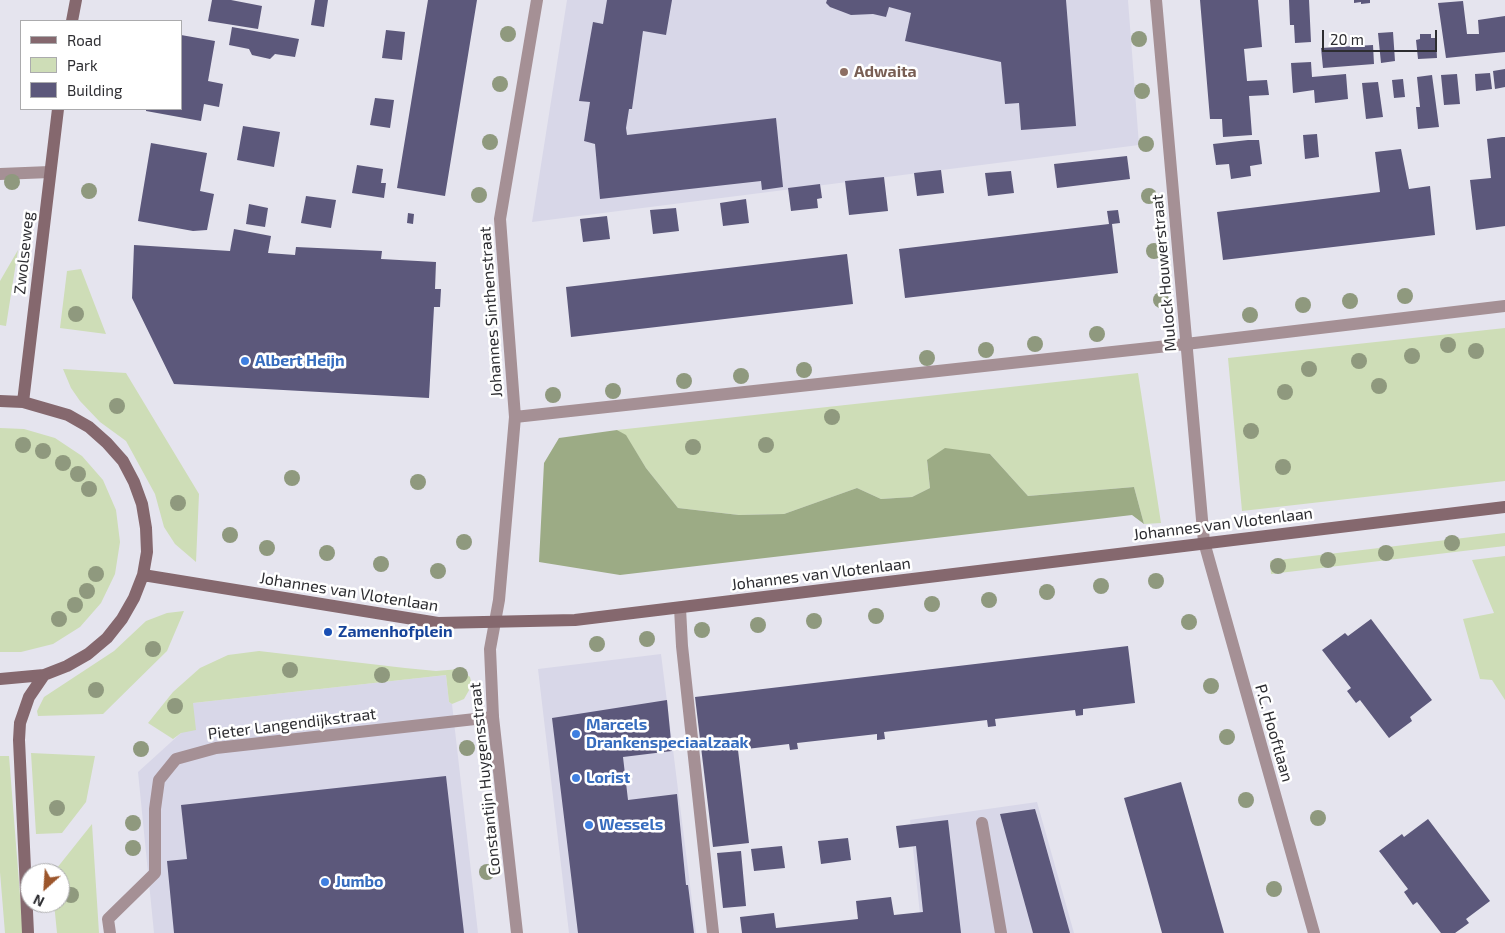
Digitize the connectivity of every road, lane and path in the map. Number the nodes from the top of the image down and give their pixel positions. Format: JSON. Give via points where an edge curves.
{"nodes":[{"id":1,"x":76,"y":0,"type":"edge"},
{"id":2,"x":537,"y":0,"type":"edge"},
{"id":3,"x":1156,"y":0,"type":"edge"},
{"id":4,"x":72,"y":20,"type":"edge"},
{"id":5,"x":58,"y":110,"type":"edge"},
{"id":6,"x":50,"y":172,"type":"junction"},
{"id":7,"x":0,"y":174,"type":"edge"},
{"id":8,"x":1505,"y":306,"type":"edge"},
{"id":9,"x":1186,"y":344,"type":"junction"},
{"id":10,"x":0,"y":401,"type":"edge"},
{"id":11,"x":22,"y":402,"type":"junction"},
{"id":12,"x":515,"y":417,"type":"junction"},
{"id":13,"x":1505,"y":507,"type":"edge"},
{"id":14,"x":1204,"y":542,"type":"junction"},
{"id":15,"x":143,"y":575,"type":"junction"},
{"id":16,"x":680,"y":608,"type":"junction"},
{"id":17,"x":495,"y":623,"type":"junction"},
{"id":18,"x":44,"y":675,"type":"junction"},
{"id":19,"x":0,"y":679,"type":"edge"},
{"id":20,"x":493,"y":717,"type":"junction"},
{"id":21,"x":982,"y":823,"type":"dead end"},
{"id":22,"x":28,"y":933,"type":"edge"},
{"id":23,"x":110,"y":933,"type":"edge"},
{"id":24,"x":517,"y":933,"type":"edge"},
{"id":25,"x":713,"y":933,"type":"edge"},
{"id":26,"x":1001,"y":933,"type":"edge"},
{"id":27,"x":1314,"y":933,"type":"edge"}],
"edges":[{"from":1,"to":4,"type":"street"},
{"from":2,"to":12,"type":"street","name":"Johannes Sinthenstraat","via":[[500,219]]},
{"from":3,"to":9,"type":"street","name":"Mulock Houwerstraat"},
{"from":5,"to":6,"type":"street","name":"Zwolseweg"},
{"from":6,"to":7,"type":"street"},
{"from":6,"to":11,"type":"street","name":"Zwolseweg"},
{"from":8,"to":9,"type":"street"},
{"from":9,"to":12,"type":"street"},
{"from":9,"to":14,"type":"street","name":"Mulock Houwerstraat"},
{"from":10,"to":11,"type":"street"},
{"from":11,"to":15,"type":"street","via":[[68,415],[89,427],[122,461],[142,504],[147,552]]},
{"from":12,"to":17,"type":"street","name":"Johannes Sinthenstraat"},
{"from":13,"to":14,"type":"street","name":"Johannes van Vlotenlaan"},
{"from":14,"to":16,"type":"street","name":"Johannes van Vlotenlaan"},
{"from":14,"to":27,"type":"street","name":"P.C. Hooftlaan"},
{"from":15,"to":17,"type":"street","name":"Johannes van Vlotenlaan","via":[[410,620]]},
{"from":15,"to":18,"type":"street","via":[[130,605],[107,638],[88,654]]},
{"from":16,"to":17,"type":"street","name":"Johannes van Vlotenlaan","via":[[575,620]]},
{"from":16,"to":25,"type":"street"},
{"from":17,"to":20,"type":"street","name":"Constantijn Huygensstraat","via":[[490,649]]},
{"from":18,"to":19,"type":"street"},
{"from":18,"to":22,"type":"street","via":[[29,697],[20,723]]},
{"from":20,"to":23,"type":"street","name":"Pieter Langendijkstraat","via":[[216,748],[176,759],[159,780],[154,809],[155,873],[108,919]]},
{"from":20,"to":24,"type":"street","name":"Constantijn Huygensstraat"},
{"from":21,"to":26,"type":"street"}]}
